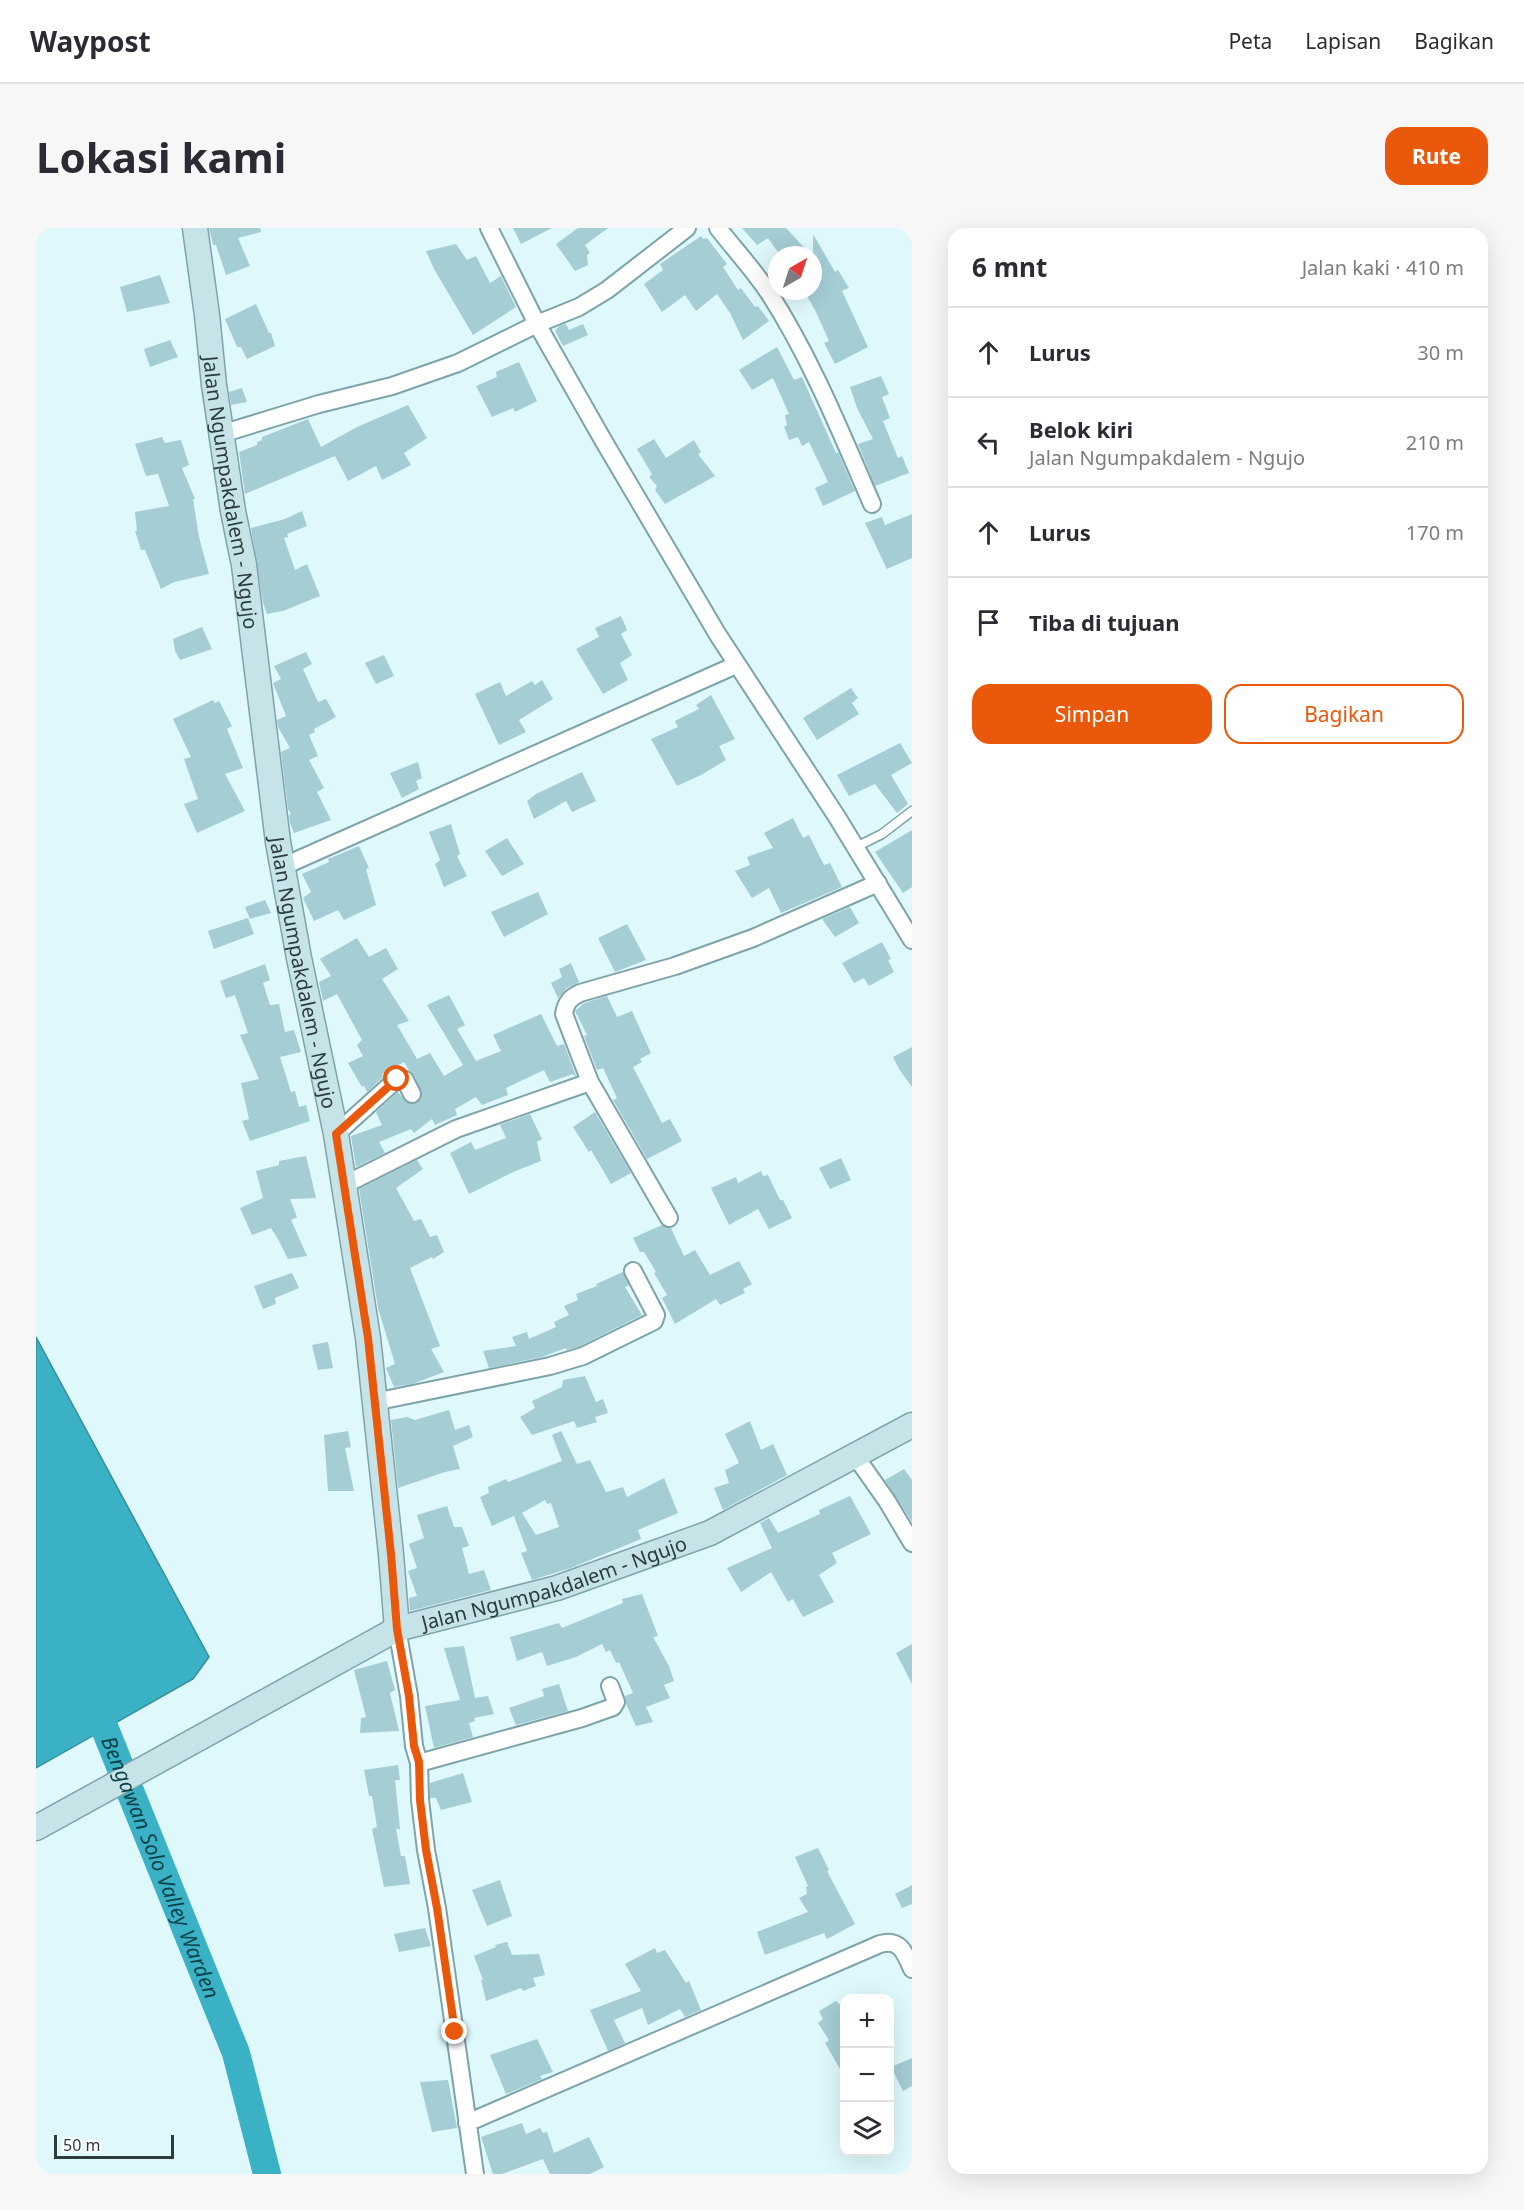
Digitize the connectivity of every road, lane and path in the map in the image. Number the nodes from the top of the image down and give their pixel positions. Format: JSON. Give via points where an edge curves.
{"nodes":[{"id":1,"x":195,"y":228,"type":"edge"},
{"id":2,"x":489,"y":228,"type":"edge"},
{"id":3,"x":687,"y":228,"type":"edge"},
{"id":4,"x":718,"y":228,"type":"edge"},
{"id":5,"x":537,"y":324,"type":"junction"},
{"id":6,"x":221,"y":435,"type":"junction"},
{"id":7,"x":872,"y":504,"type":"dead end"},
{"id":8,"x":736,"y":665,"type":"junction"},
{"id":9,"x":912,"y":811,"type":"edge"},
{"id":10,"x":856,"y":847,"type":"junction"},
{"id":11,"x":284,"y":866,"type":"junction"},
{"id":12,"x":878,"y":883,"type":"junction"},
{"id":13,"x":912,"y":940,"type":"edge"},
{"id":14,"x":590,"y":1082,"type":"junction"},
{"id":15,"x":412,"y":1094,"type":"dead end"},
{"id":16,"x":336,"y":1134,"type":"junction"},
{"id":17,"x":344,"y":1185,"type":"junction"},
{"id":18,"x":669,"y":1218,"type":"dead end"},
{"id":19,"x":633,"y":1271,"type":"dead end"},
{"id":20,"x":374,"y":1402,"type":"junction"},
{"id":21,"x":912,"y":1425,"type":"edge"},
{"id":22,"x":856,"y":1457,"type":"junction"},
{"id":23,"x":912,"y":1543,"type":"edge"},
{"id":24,"x":397,"y":1629,"type":"junction"},
{"id":25,"x":610,"y":1686,"type":"dead end"},
{"id":26,"x":419,"y":1762,"type":"junction"},
{"id":27,"x":36,"y":1828,"type":"edge"},
{"id":28,"x":912,"y":1969,"type":"edge"},
{"id":29,"x":467,"y":2123,"type":"junction"},
{"id":30,"x":475,"y":2174,"type":"edge"}],
"edges":[{"from":1,"to":6,"type":"street","name":"Jalan Ngumpakdalem - Ngujo"},
{"from":2,"to":5,"type":"street"},
{"from":3,"to":5,"type":"street","via":[[607,290]]},
{"from":4,"to":7,"type":"street","via":[[759,279],[819,381]]},
{"from":5,"to":6,"type":"street","via":[[458,363]]},
{"from":5,"to":8,"type":"street"},
{"from":6,"to":11,"type":"street","name":"Jalan Ngumpakdalem - Ngujo","via":[[244,566],[270,786]]},
{"from":8,"to":10,"type":"street"},
{"from":8,"to":11,"type":"street"},
{"from":9,"to":10,"type":"lane","via":[[882,834]]},
{"from":10,"to":12,"type":"street"},
{"from":11,"to":16,"type":"street","name":"Jalan Ngumpakdalem - Ngujo"},
{"from":12,"to":13,"type":"street"},
{"from":12,"to":14,"type":"street","via":[[753,938],[571,998],[564,1014]]},
{"from":14,"to":17,"type":"street","via":[[456,1129]]},
{"from":14,"to":18,"type":"street"},
{"from":15,"to":16,"type":"street","via":[[405,1080],[397,1079]]},
{"from":16,"to":17,"type":"street","name":"Jalan Ngumpakdalem - Ngujo"},
{"from":17,"to":20,"type":"street","name":"Jalan Ngumpakdalem - Ngujo"},
{"from":19,"to":20,"type":"street","via":[[656,1315],[654,1321],[629,1334],[583,1356],[550,1366]]},
{"from":20,"to":24,"type":"street","name":"Jalan Ngumpakdalem - Ngujo"},
{"from":21,"to":22,"type":"street","name":"Jalan Ngumpakdalem - Ngujo"},
{"from":22,"to":23,"type":"street"},
{"from":22,"to":24,"type":"street","name":"Jalan Ngumpakdalem - Ngujo","via":[[710,1533],[557,1588]]},
{"from":24,"to":26,"type":"street"},
{"from":24,"to":27,"type":"street"},
{"from":25,"to":26,"type":"street","via":[[616,1702],[613,1707]]},
{"from":26,"to":29,"type":"street","via":[[426,1850]]},
{"from":28,"to":29,"type":"street","via":[[903,1949],[888,1941]]},
{"from":29,"to":30,"type":"street"}]}
